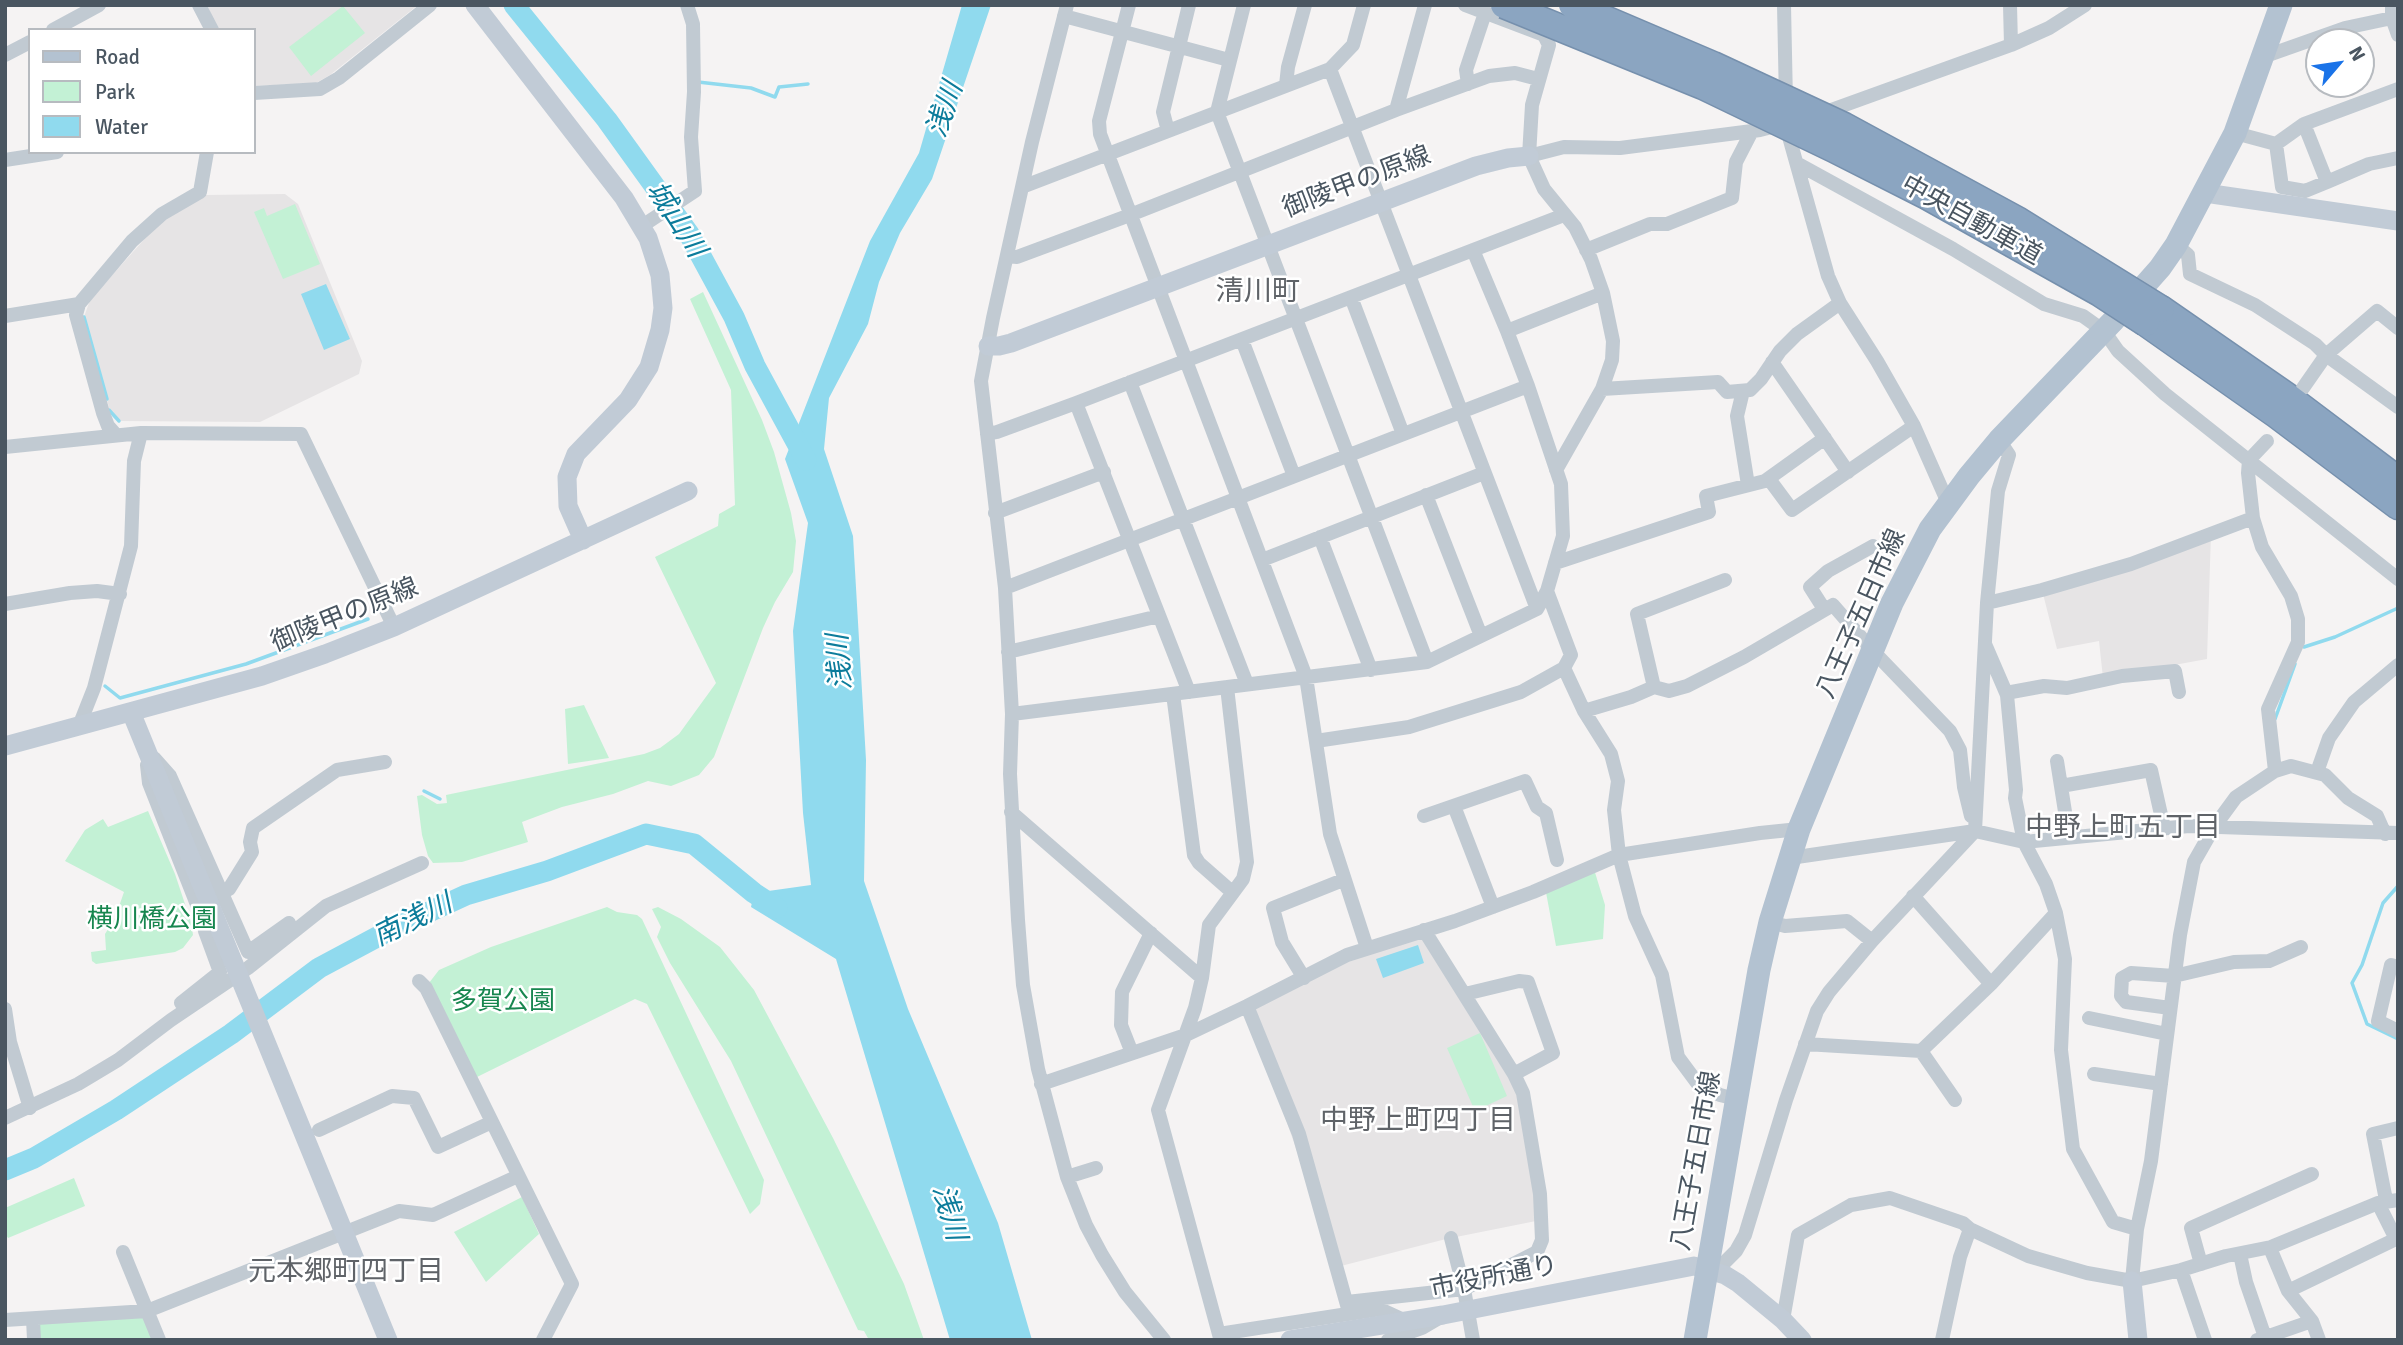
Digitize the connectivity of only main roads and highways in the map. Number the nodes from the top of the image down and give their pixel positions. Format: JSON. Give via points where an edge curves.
{"nodes":[{"id":1,"x":1572,"y":5,"type":"edge"},
{"id":2,"x":2281,"y":5,"type":"edge"},
{"id":3,"x":1495,"y":9,"type":"edge"},
{"id":4,"x":2153,"y":316,"type":"junction"},
{"id":5,"x":2398,"y":480,"type":"edge"},
{"id":6,"x":2398,"y":506,"type":"edge"},
{"id":7,"x":1695,"y":1340,"type":"edge"}],
"edges":[{"from":1,"to":4,"type":"highway","name":"中央自動車道","bridge":true,"via":[[1844,126],[2112,277]]},
{"from":2,"to":7,"type":"main road","name":"八王子五日市線","via":[[2235,133],[2176,245],[2104,331],[1999,440],[1948,503],[1892,603],[1799,829],[1770,922]]},
{"from":3,"to":4,"type":"highway","name":"中央自動車道","bridge":true,"via":[[1703,86],[1938,202],[2100,293]]},
{"from":4,"to":5,"type":"highway","name":"中央自動車道","via":[[2288,397]]},
{"from":4,"to":6,"type":"highway","name":"中央自動車道"}]}
